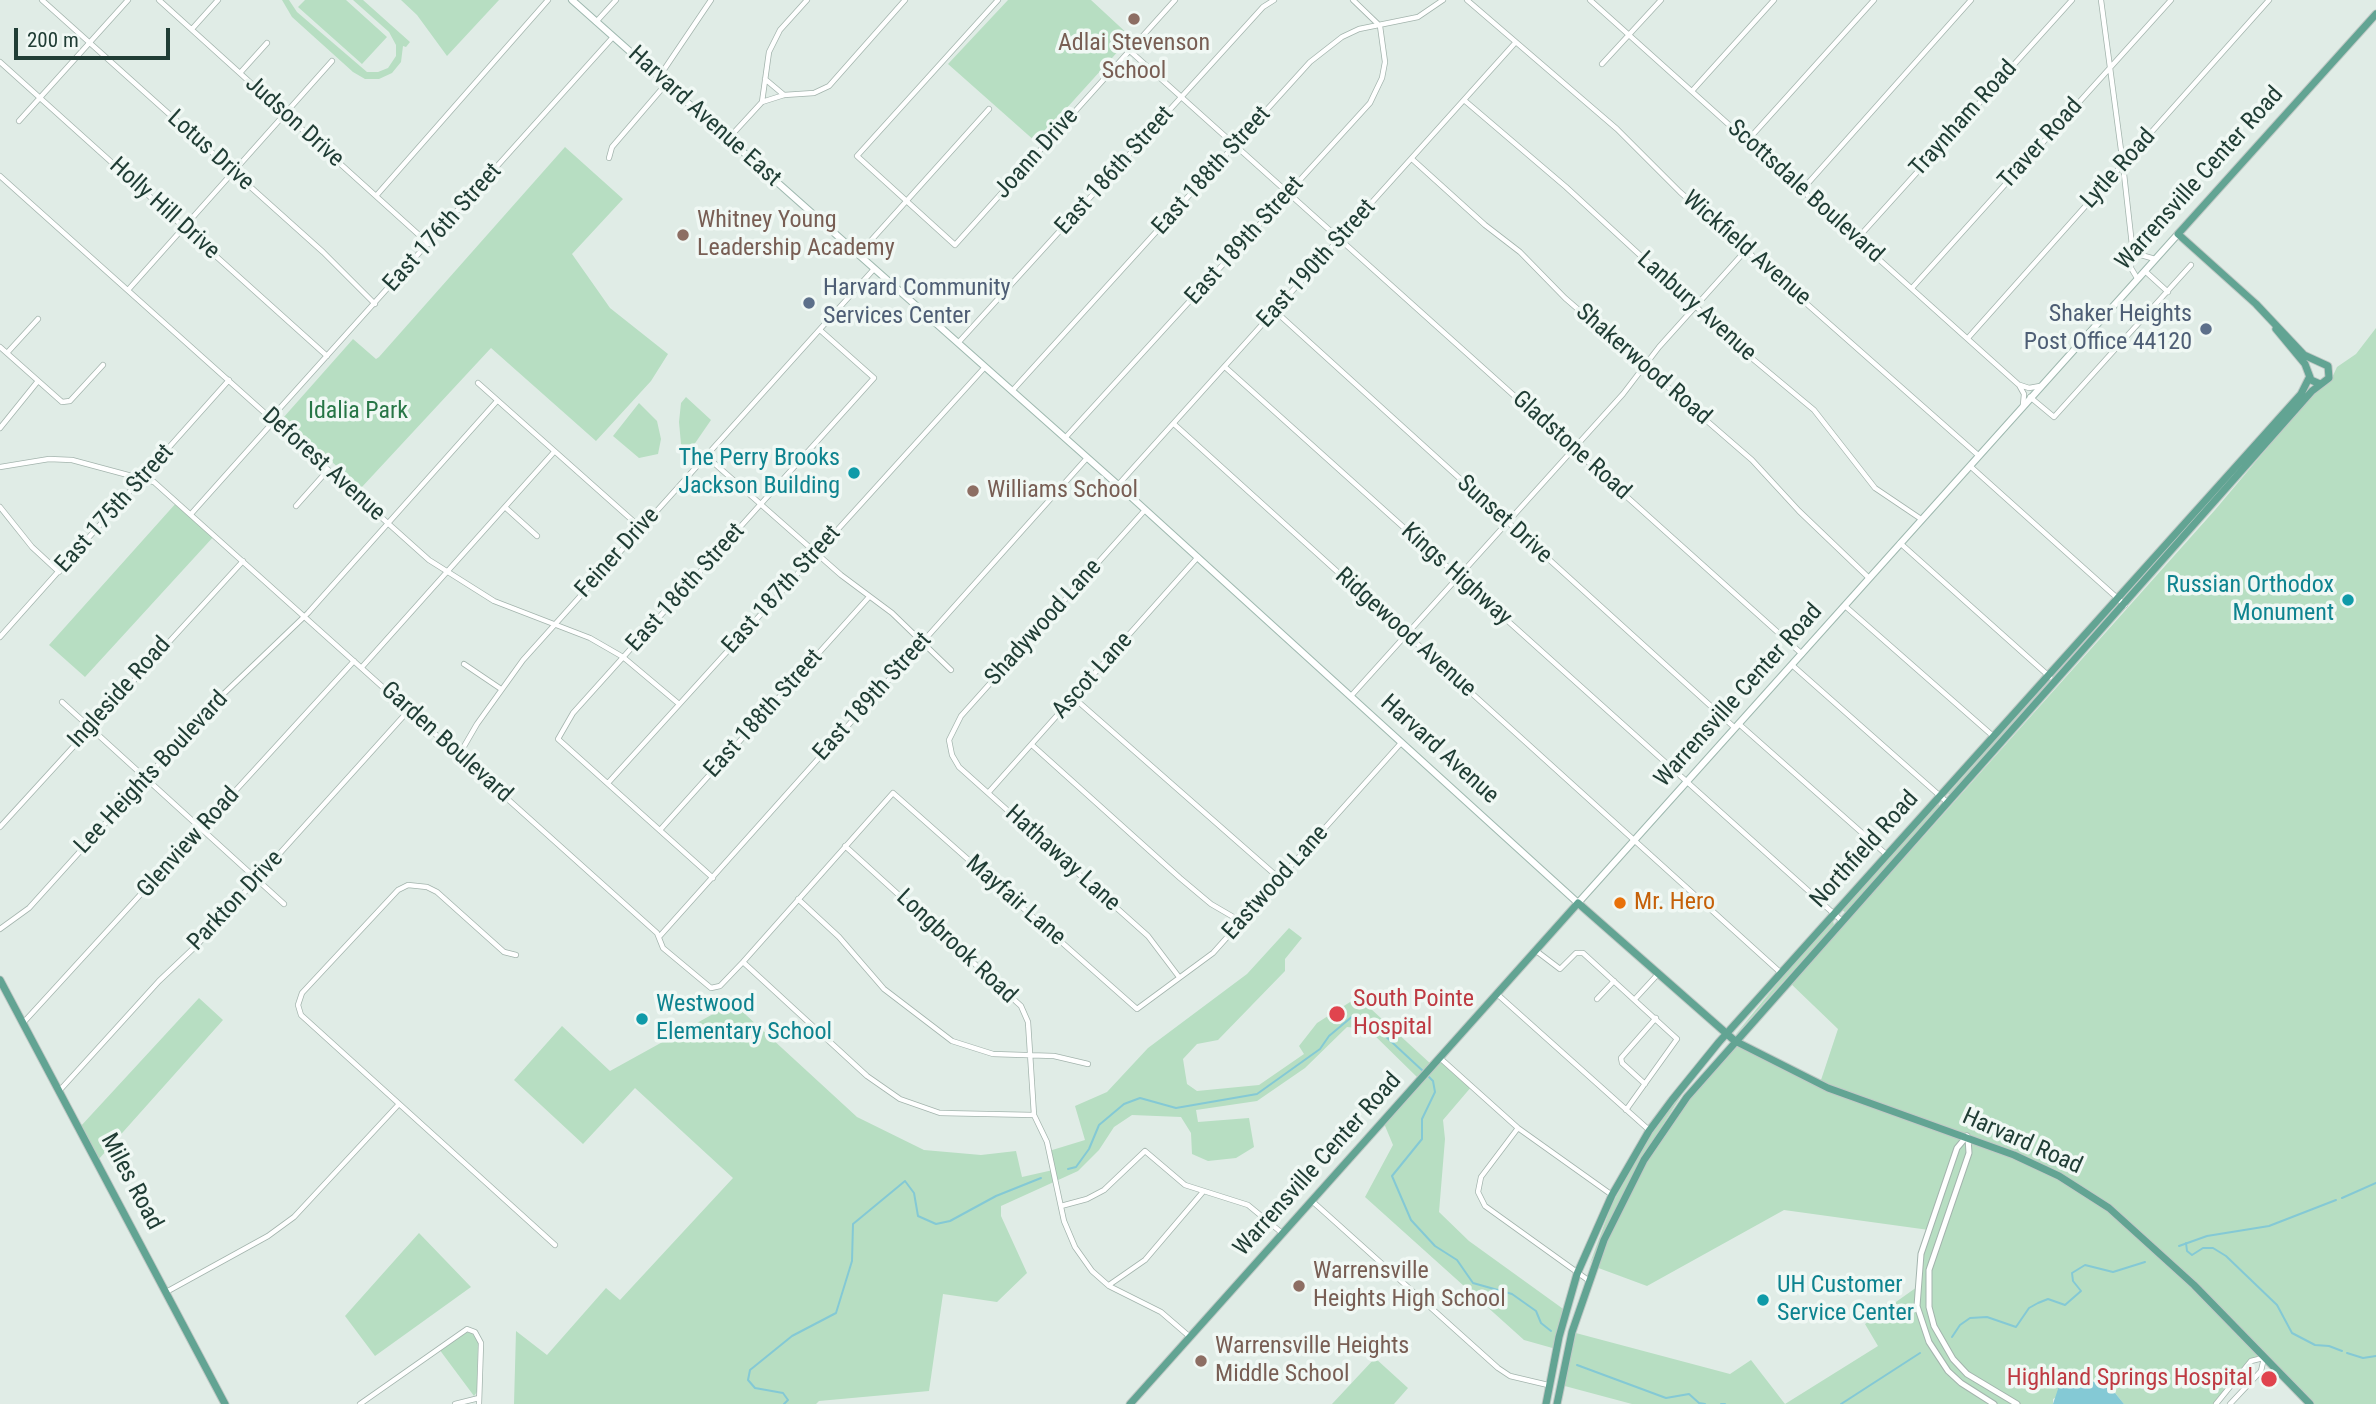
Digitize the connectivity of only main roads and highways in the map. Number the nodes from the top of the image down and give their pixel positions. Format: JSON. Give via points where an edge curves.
{"nodes":[{"id":1,"x":572,"y":0,"type":"edge"},
{"id":2,"x":2376,"y":14,"type":"edge"},
{"id":3,"x":2178,"y":234,"type":"junction"},
{"id":4,"x":2269,"y":317,"type":"junction"},
{"id":5,"x":2318,"y":362,"type":"junction"},
{"id":6,"x":2309,"y":374,"type":"junction"},
{"id":7,"x":2320,"y":384,"type":"junction"},
{"id":8,"x":1118,"y":485,"type":"joint"},
{"id":9,"x":1578,"y":903,"type":"junction"},
{"id":10,"x":0,"y":981,"type":"edge"},
{"id":11,"x":1726,"y":1034,"type":"junction"},
{"id":12,"x":1735,"y":1041,"type":"junction"},
{"id":13,"x":225,"y":1404,"type":"edge"},
{"id":14,"x":1130,"y":1404,"type":"edge"},
{"id":15,"x":1546,"y":1404,"type":"edge"},
{"id":16,"x":1558,"y":1404,"type":"edge"},
{"id":17,"x":2310,"y":1404,"type":"edge"}],
"edges":[{"from":1,"to":8,"type":"main road","name":"Harvard Avenue East"},
{"from":2,"to":3,"type":"main road","name":"Warrensville Center Road"},
{"from":3,"to":4,"type":"main road"},
{"from":3,"to":9,"type":"main road","name":"Warrensville Center Road"},
{"from":4,"to":5,"type":"main road","via":[[2305,355]]},
{"from":4,"to":6,"type":"main road"},
{"from":5,"to":6,"type":"main road"},
{"from":5,"to":7,"type":"main road","via":[[2330,370],[2328,380]]},
{"from":6,"to":7,"type":"main road"},
{"from":6,"to":11,"type":"main road","name":"Northfield Road","via":[[2301,394]]},
{"from":7,"to":12,"type":"main road","name":"Northfield Road"},
{"from":8,"to":9,"type":"main road","name":"Harvard Avenue"},
{"from":9,"to":11,"type":"main road","name":"Harvard Avenue"},
{"from":9,"to":14,"type":"main road","name":"Warrensville Center Road"},
{"from":10,"to":13,"type":"main road","name":"Miles Road"},
{"from":11,"to":12,"type":"main road","name":"Harvard Avenue"},
{"from":11,"to":15,"type":"main road","name":"Northfield Road","via":[[1649,1130],[1612,1195],[1577,1274]]},
{"from":12,"to":16,"type":"main road","name":"Northfield Road","via":[[1687,1097],[1615,1215],[1572,1332]]},
{"from":12,"to":17,"type":"main road","name":"Harvard Road","via":[[1828,1088],[1967,1136],[2059,1176],[2150,1242]]}]}
